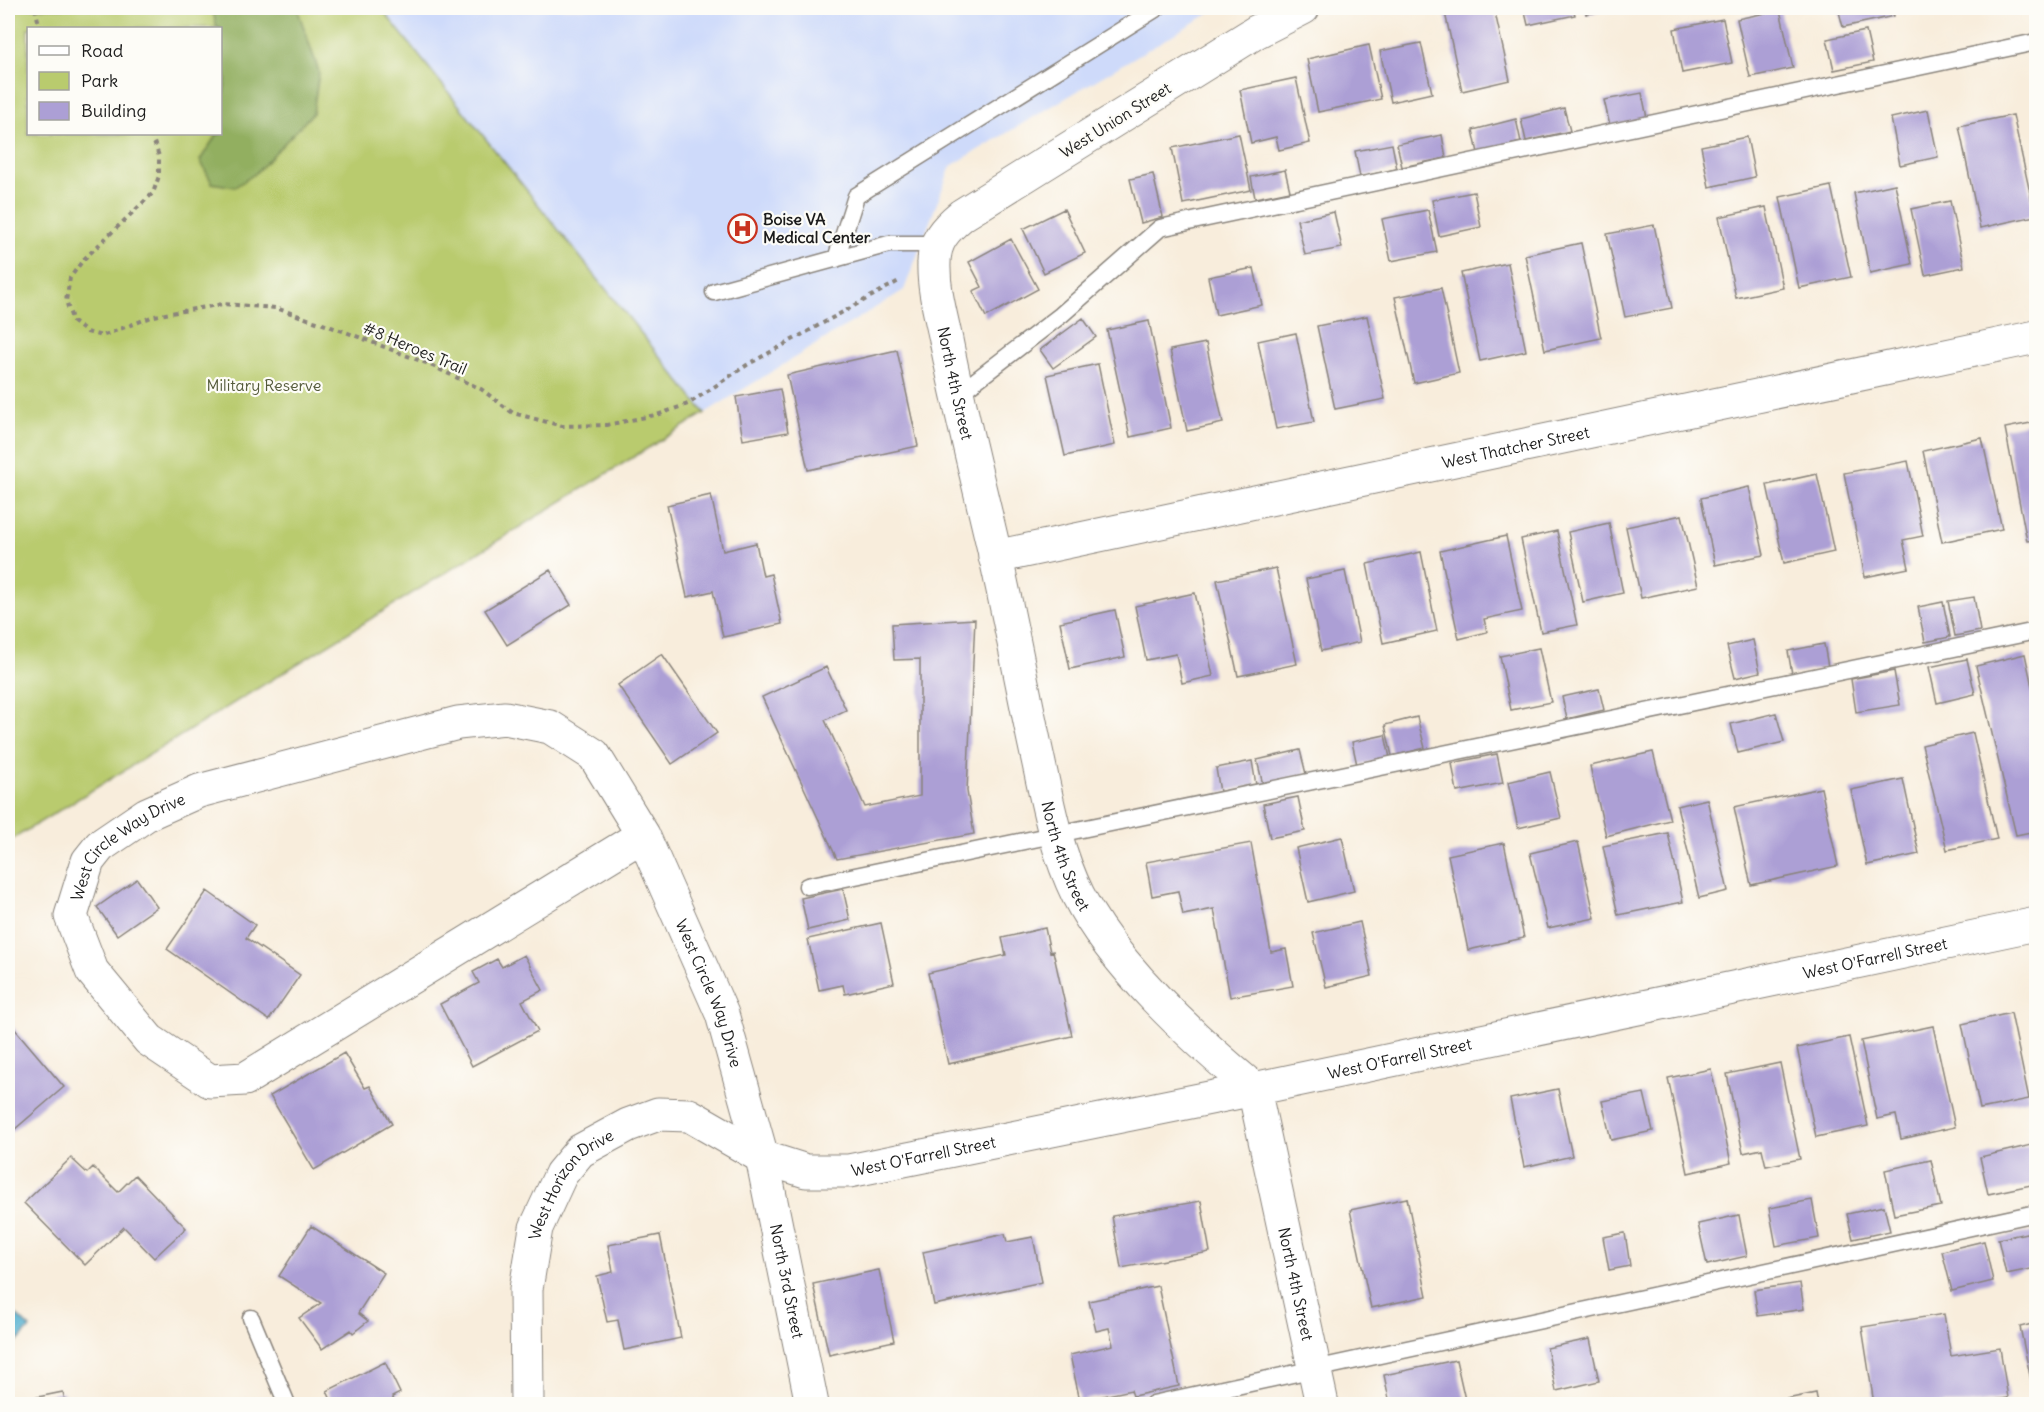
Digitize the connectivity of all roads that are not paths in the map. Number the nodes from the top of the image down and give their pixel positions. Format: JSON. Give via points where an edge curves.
{"nodes":[{"id":1,"x":1156,"y":8,"type":"edge"},
{"id":2,"x":1303,"y":8,"type":"edge"},
{"id":3,"x":2037,"y":42,"type":"edge"},
{"id":4,"x":935,"y":253,"type":"junction"},
{"id":5,"x":836,"y":259,"type":"junction"},
{"id":6,"x":714,"y":292,"type":"dead end"},
{"id":7,"x":2037,"y":337,"type":"edge"},
{"id":8,"x":957,"y":395,"type":"junction"},
{"id":9,"x":995,"y":557,"type":"junction"},
{"id":10,"x":2037,"y":631,"type":"edge"},
{"id":11,"x":643,"y":835,"type":"junction"},
{"id":12,"x":1054,"y":836,"type":"junction"},
{"id":13,"x":807,"y":886,"type":"dead end"},
{"id":14,"x":2037,"y":924,"type":"edge"},
{"id":15,"x":1254,"y":1089,"type":"junction"},
{"id":16,"x":762,"y":1157,"type":"junction"},
{"id":17,"x":2037,"y":1213,"type":"edge"},
{"id":18,"x":251,"y":1318,"type":"dead end"},
{"id":19,"x":1315,"y":1370,"type":"junction"},
{"id":20,"x":287,"y":1404,"type":"edge"},
{"id":21,"x":527,"y":1404,"type":"edge"},
{"id":22,"x":812,"y":1404,"type":"edge"},
{"id":23,"x":1153,"y":1404,"type":"edge"},
{"id":24,"x":1322,"y":1404,"type":"edge"}],
"edges":[{"from":1,"to":5,"type":"lane","via":[[856,196]]},
{"from":2,"to":4,"type":"street","name":"West Union Street","via":[[1256,32],[962,215],[946,228]]},
{"from":3,"to":8,"type":"lane","via":[[1160,228],[1061,315]]},
{"from":4,"to":5,"type":"lane","via":[[889,244]]},
{"from":4,"to":8,"type":"street","name":"North 4th Street","via":[[934,282]]},
{"from":5,"to":6,"type":"lane"},
{"from":7,"to":9,"type":"street","name":"West Thatcher Street"},
{"from":8,"to":9,"type":"street","name":"North 4th Street"},
{"from":9,"to":12,"type":"street","name":"North 4th Street"},
{"from":10,"to":12,"type":"lane"},
{"from":11,"to":11,"type":"street","name":"West Circle Way Drive","via":[[594,755],[550,727],[505,718],[458,723],[199,791],[147,814],[100,846],[88,861],[71,916],[92,971],[149,1040],[210,1081],[245,1079]]},
{"from":11,"to":16,"type":"street","name":"West Circle Way Drive","via":[[722,1014]]},
{"from":12,"to":13,"type":"lane"},
{"from":12,"to":15,"type":"street","name":"North 4th Street","via":[[1078,894],[1098,928],[1136,977]]},
{"from":14,"to":15,"type":"street","name":"West O'Farrell Street"},
{"from":15,"to":16,"type":"street","name":"West O'Farrell Street","via":[[849,1172],[806,1171]]},
{"from":15,"to":19,"type":"street","name":"North 4th Street"},
{"from":16,"to":21,"type":"street","name":"West Horizon Drive","via":[[689,1115],[658,1114],[580,1151],[561,1174],[536,1228],[526,1290]]},
{"from":16,"to":22,"type":"street","name":"North 3rd Street"},
{"from":17,"to":19,"type":"lane"},
{"from":18,"to":20,"type":"lane"},
{"from":19,"to":23,"type":"lane"},
{"from":19,"to":24,"type":"street","name":"North 4th Street"}]}
